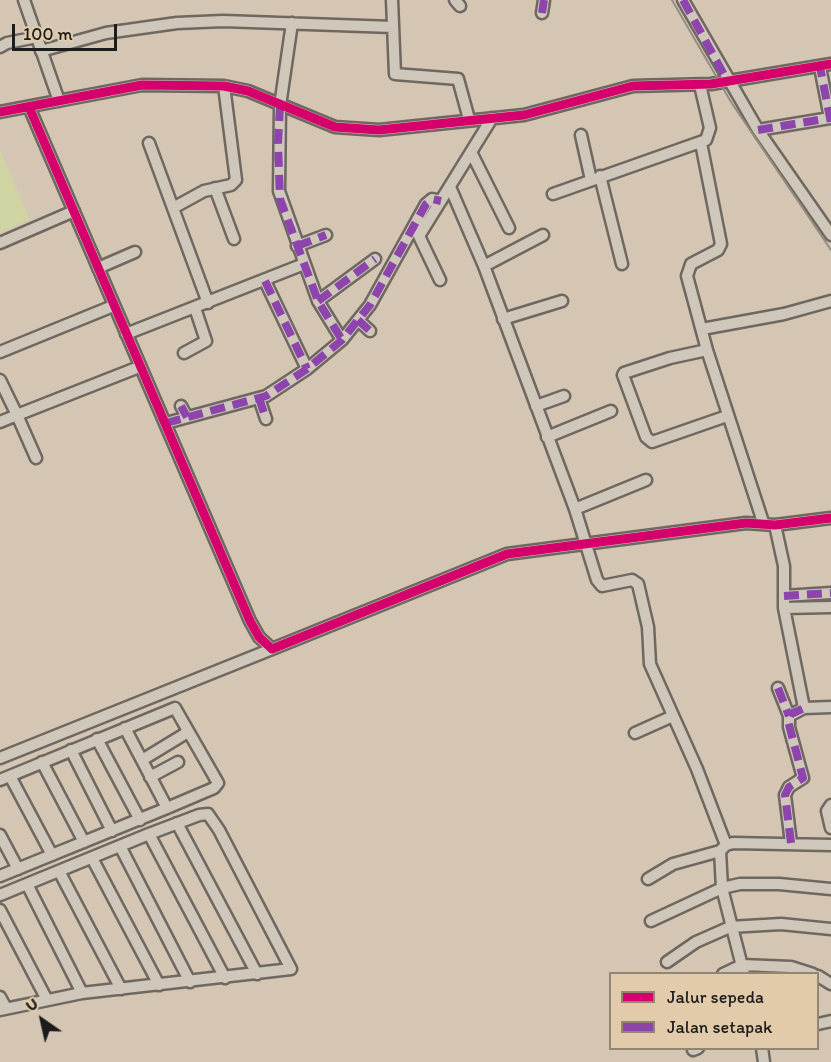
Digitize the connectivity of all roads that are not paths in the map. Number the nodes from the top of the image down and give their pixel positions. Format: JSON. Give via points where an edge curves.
{"nodes":[{"id":1,"x":24,"y":0,"type":"edge"},
{"id":2,"x":392,"y":0,"type":"edge"},
{"id":3,"x":544,"y":0,"type":"edge"},
{"id":4,"x":683,"y":0,"type":"edge"},
{"id":5,"x":542,"y":14,"type":"dead end"},
{"id":6,"x":292,"y":23,"type":"junction"},
{"id":7,"x":393,"y":27,"type":"junction"},
{"id":8,"x":37,"y":37,"type":"junction"},
{"id":9,"x":0,"y":47,"type":"edge"},
{"id":10,"x":41,"y":51,"type":"junction"},
{"id":11,"x":826,"y":65,"type":"edge"},
{"id":12,"x":728,"y":80,"type":"junction"},
{"id":13,"x":700,"y":85,"type":"junction"},
{"id":14,"x":224,"y":86,"type":"junction"},
{"id":15,"x":59,"y":101,"type":"junction"},
{"id":16,"x":280,"y":106,"type":"junction"},
{"id":17,"x":29,"y":107,"type":"junction"},
{"id":18,"x":0,"y":112,"type":"edge"},
{"id":19,"x":481,"y":119,"type":"junction"},
{"id":20,"x":758,"y":130,"type":"junction"},
{"id":21,"x":581,"y":135,"type":"dead end"},
{"id":22,"x":149,"y":143,"type":"dead end"},
{"id":23,"x":701,"y":143,"type":"junction"},
{"id":24,"x":471,"y":152,"type":"junction"},
{"id":25,"x":596,"y":178,"type":"junction"},
{"id":26,"x":450,"y":187,"type":"junction"},
{"id":27,"x":216,"y":188,"type":"junction"},
{"id":28,"x":553,"y":194,"type":"dead end"},
{"id":29,"x":437,"y":200,"type":"junction"},
{"id":30,"x":173,"y":208,"type":"junction"},
{"id":31,"x":74,"y":211,"type":"junction"},
{"id":32,"x":509,"y":228,"type":"dead end"},
{"id":33,"x":326,"y":235,"type":"dead end"},
{"id":34,"x":543,"y":235,"type":"dead end"},
{"id":35,"x":831,"y":235,"type":"edge"},
{"id":36,"x":234,"y":239,"type":"dead end"},
{"id":37,"x":0,"y":243,"type":"edge"},
{"id":38,"x":297,"y":246,"type":"junction"},
{"id":39,"x":135,"y":252,"type":"dead end"},
{"id":40,"x":375,"y":259,"type":"dead end"},
{"id":41,"x":304,"y":264,"type":"junction"},
{"id":42,"x":622,"y":264,"type":"dead end"},
{"id":43,"x":484,"y":266,"type":"junction"},
{"id":44,"x":98,"y":268,"type":"junction"},
{"id":45,"x":440,"y":280,"type":"dead end"},
{"id":46,"x":265,"y":281,"type":"junction"},
{"id":47,"x":318,"y":301,"type":"junction"},
{"id":48,"x":562,"y":301,"type":"dead end"},
{"id":49,"x":831,"y":301,"type":"edge"},
{"id":50,"x":208,"y":303,"type":"junction"},
{"id":51,"x":113,"y":306,"type":"junction"},
{"id":52,"x":195,"y":308,"type":"junction"},
{"id":53,"x":503,"y":319,"type":"junction"},
{"id":54,"x":126,"y":334,"type":"junction"},
{"id":55,"x":342,"y":340,"type":"junction"},
{"id":56,"x":705,"y":342,"type":"junction"},
{"id":57,"x":0,"y":352,"type":"edge"},
{"id":58,"x":184,"y":353,"type":"dead end"},
{"id":59,"x":139,"y":367,"type":"junction"},
{"id":60,"x":307,"y":369,"type":"junction"},
{"id":61,"x":0,"y":380,"type":"edge"},
{"id":62,"x":564,"y":396,"type":"dead end"},
{"id":63,"x":182,"y":406,"type":"dead end"},
{"id":64,"x":536,"y":406,"type":"junction"},
{"id":65,"x":611,"y":411,"type":"dead end"},
{"id":66,"x":17,"y":415,"type":"junction"},
{"id":67,"x":727,"y":416,"type":"junction"},
{"id":68,"x":187,"y":417,"type":"junction"},
{"id":69,"x":0,"y":422,"type":"edge"},
{"id":70,"x":168,"y":427,"type":"junction"},
{"id":71,"x":547,"y":437,"type":"junction"},
{"id":72,"x":36,"y":458,"type":"dead end"},
{"id":73,"x":646,"y":480,"type":"dead end"},
{"id":74,"x":576,"y":512,"type":"junction"},
{"id":75,"x":831,"y":518,"type":"edge"},
{"id":76,"x":763,"y":522,"type":"junction"},
{"id":77,"x":775,"y":525,"type":"junction"},
{"id":78,"x":587,"y":545,"type":"junction"},
{"id":79,"x":831,"y":593,"type":"edge"},
{"id":80,"x":784,"y":602,"type":"junction"},
{"id":81,"x":831,"y":607,"type":"edge"},
{"id":82,"x":267,"y":645,"type":"junction"},
{"id":83,"x":778,"y":688,"type":"dead end"},
{"id":84,"x":831,"y":707,"type":"edge"},
{"id":85,"x":804,"y":708,"type":"junction"},
{"id":86,"x":673,"y":716,"type":"junction"},
{"id":87,"x":789,"y":716,"type":"junction"},
{"id":88,"x":125,"y":728,"type":"junction"},
{"id":89,"x":188,"y":732,"type":"junction"},
{"id":90,"x":635,"y":733,"type":"dead end"},
{"id":91,"x":97,"y":739,"type":"junction"},
{"id":92,"x":71,"y":750,"type":"junction"},
{"id":93,"x":0,"y":758,"type":"edge"},
{"id":94,"x":142,"y":760,"type":"junction"},
{"id":95,"x":42,"y":762,"type":"junction"},
{"id":96,"x":178,"y":762,"type":"dead end"},
{"id":97,"x":150,"y":777,"type":"junction"},
{"id":98,"x":5,"y":778,"type":"edge"},
{"id":99,"x":831,"y":805,"type":"edge"},
{"id":100,"x":167,"y":808,"type":"junction"},
{"id":101,"x":140,"y":820,"type":"junction"},
{"id":102,"x":177,"y":823,"type":"junction"},
{"id":103,"x":831,"y":828,"type":"edge"},
{"id":104,"x":112,"y":831,"type":"junction"},
{"id":105,"x":149,"y":834,"type":"junction"},
{"id":106,"x":0,"y":835,"type":"edge"},
{"id":107,"x":86,"y":842,"type":"junction"},
{"id":108,"x":790,"y":843,"type":"junction"},
{"id":109,"x":831,"y":844,"type":"edge"},
{"id":110,"x":120,"y":846,"type":"junction"},
{"id":111,"x":723,"y":848,"type":"junction"},
{"id":112,"x":52,"y":855,"type":"junction"},
{"id":113,"x":94,"y":856,"type":"junction"},
{"id":114,"x":18,"y":869,"type":"junction"},
{"id":115,"x":59,"y":871,"type":"junction"},
{"id":116,"x":0,"y":876,"type":"edge"},
{"id":117,"x":648,"y":879,"type":"dead end"},
{"id":118,"x":27,"y":884,"type":"junction"},
{"id":119,"x":722,"y":888,"type":"junction"},
{"id":120,"x":831,"y":889,"type":"edge"},
{"id":121,"x":0,"y":895,"type":"edge"},
{"id":122,"x":0,"y":910,"type":"edge"},
{"id":123,"x":651,"y":921,"type":"dead end"},
{"id":124,"x":730,"y":927,"type":"junction"},
{"id":125,"x":828,"y":930,"type":"edge"},
{"id":126,"x":667,"y":962,"type":"dead end"},
{"id":127,"x":743,"y":969,"type":"edge"},
{"id":128,"x":806,"y":972,"type":"edge"},
{"id":129,"x":257,"y":974,"type":"junction"},
{"id":130,"x":225,"y":978,"type":"junction"},
{"id":131,"x":190,"y":982,"type":"junction"},
{"id":132,"x":159,"y":985,"type":"junction"},
{"id":133,"x":121,"y":989,"type":"junction"},
{"id":134,"x":82,"y":993,"type":"junction"},
{"id":135,"x":0,"y":997,"type":"edge"},
{"id":136,"x":47,"y":1000,"type":"junction"},
{"id":137,"x":3,"y":1009,"type":"edge"}],
"edges":[{"from":1,"to":8,"type":"street"},
{"from":2,"to":7,"type":"street"},
{"from":3,"to":5,"type":"street"},
{"from":4,"to":12,"type":"street"},
{"from":6,"to":7,"type":"street"},
{"from":6,"to":10,"type":"street","via":[[153,24]]},
{"from":6,"to":16,"type":"street"},
{"from":7,"to":19,"type":"street","via":[[395,74],[458,79]]},
{"from":8,"to":9,"type":"street"},
{"from":8,"to":10,"type":"street"},
{"from":10,"to":15,"type":"street"},
{"from":11,"to":12,"type":"street"},
{"from":11,"to":20,"type":"street","via":[[830,118]]},
{"from":12,"to":13,"type":"street"},
{"from":12,"to":20,"type":"street"},
{"from":13,"to":19,"type":"street","via":[[633,86],[524,115]]},
{"from":13,"to":23,"type":"street","via":[[710,128],[709,136]]},
{"from":14,"to":15,"type":"street","via":[[142,85]]},
{"from":14,"to":16,"type":"street","via":[[248,91]]},
{"from":14,"to":27,"type":"street","via":[[236,180]]},
{"from":15,"to":17,"type":"street"},
{"from":16,"to":19,"type":"street","via":[[350,130]]},
{"from":16,"to":38,"type":"street","via":[[279,191]]},
{"from":17,"to":18,"type":"street"},
{"from":17,"to":31,"type":"street"},
{"from":19,"to":24,"type":"street"},
{"from":20,"to":35,"type":"street"},
{"from":21,"to":25,"type":"street"},
{"from":22,"to":30,"type":"street"},
{"from":23,"to":25,"type":"street"},
{"from":23,"to":56,"type":"street","via":[[721,244],[688,269]]},
{"from":24,"to":26,"type":"street"},
{"from":24,"to":32,"type":"street"},
{"from":25,"to":28,"type":"street"},
{"from":25,"to":42,"type":"street"},
{"from":26,"to":29,"type":"street"},
{"from":26,"to":43,"type":"street"},
{"from":27,"to":30,"type":"street"},
{"from":27,"to":36,"type":"street"},
{"from":29,"to":45,"type":"street","via":[[418,238]]},
{"from":29,"to":55,"type":"street","via":[[426,204],[363,324]]},
{"from":30,"to":50,"type":"street"},
{"from":31,"to":37,"type":"street"},
{"from":31,"to":44,"type":"street"},
{"from":33,"to":38,"type":"street"},
{"from":34,"to":43,"type":"street"},
{"from":38,"to":41,"type":"street"},
{"from":39,"to":44,"type":"street"},
{"from":40,"to":47,"type":"street"},
{"from":41,"to":46,"type":"street"},
{"from":41,"to":47,"type":"street"},
{"from":43,"to":53,"type":"street"},
{"from":44,"to":51,"type":"street"},
{"from":46,"to":50,"type":"street"},
{"from":46,"to":60,"type":"street"},
{"from":47,"to":55,"type":"street"},
{"from":48,"to":53,"type":"street"},
{"from":49,"to":56,"type":"street"},
{"from":50,"to":52,"type":"street"},
{"from":51,"to":54,"type":"street"},
{"from":51,"to":57,"type":"street"},
{"from":52,"to":54,"type":"street"},
{"from":52,"to":58,"type":"street","via":[[206,341]]},
{"from":53,"to":64,"type":"street"},
{"from":54,"to":59,"type":"street"},
{"from":55,"to":60,"type":"street"},
{"from":56,"to":67,"type":"street"},
{"from":56,"to":67,"type":"street","via":[[623,375],[646,437],[652,442]]},
{"from":59,"to":66,"type":"street"},
{"from":59,"to":70,"type":"street"},
{"from":60,"to":68,"type":"street","via":[[262,407],[205,406]]},
{"from":61,"to":66,"type":"street"},
{"from":62,"to":64,"type":"street"},
{"from":63,"to":68,"type":"street"},
{"from":64,"to":71,"type":"street"},
{"from":65,"to":71,"type":"street"},
{"from":66,"to":69,"type":"street"},
{"from":66,"to":72,"type":"street"},
{"from":67,"to":76,"type":"street"},
{"from":68,"to":70,"type":"street"},
{"from":70,"to":82,"type":"street","via":[[250,621]]},
{"from":71,"to":74,"type":"street"},
{"from":73,"to":74,"type":"street"},
{"from":74,"to":78,"type":"street"},
{"from":75,"to":77,"type":"street"},
{"from":76,"to":77,"type":"street"},
{"from":76,"to":78,"type":"street"},
{"from":77,"to":80,"type":"street","via":[[784,566]]},
{"from":78,"to":82,"type":"street","via":[[501,555]]},
{"from":78,"to":86,"type":"street","via":[[602,586],[636,582],[646,619],[651,667]]},
{"from":79,"to":80,"type":"street"},
{"from":80,"to":81,"type":"street"},
{"from":80,"to":85,"type":"street"},
{"from":82,"to":93,"type":"street"},
{"from":83,"to":87,"type":"street"},
{"from":84,"to":85,"type":"street"},
{"from":85,"to":87,"type":"street"},
{"from":86,"to":90,"type":"street"},
{"from":86,"to":111,"type":"street","via":[[697,769]]},
{"from":87,"to":108,"type":"street","via":[[803,778],[789,787],[785,795]]},
{"from":88,"to":89,"type":"street","via":[[175,708]]},
{"from":88,"to":91,"type":"street"},
{"from":88,"to":94,"type":"street"},
{"from":89,"to":94,"type":"street"},
{"from":89,"to":100,"type":"street","via":[[218,783]]},
{"from":91,"to":92,"type":"street"},
{"from":91,"to":101,"type":"street"},
{"from":92,"to":95,"type":"street"},
{"from":92,"to":104,"type":"street"},
{"from":94,"to":97,"type":"street"},
{"from":95,"to":98,"type":"street"},
{"from":95,"to":107,"type":"street"},
{"from":96,"to":97,"type":"street"},
{"from":97,"to":100,"type":"street"},
{"from":98,"to":112,"type":"street"},
{"from":99,"to":103,"type":"street","via":[[827,811]]},
{"from":100,"to":101,"type":"street"},
{"from":101,"to":104,"type":"street"},
{"from":102,"to":105,"type":"street"},
{"from":102,"to":129,"type":"street"},
{"from":102,"to":129,"type":"street","via":[[204,814],[211,816],[291,968]]},
{"from":104,"to":107,"type":"street"},
{"from":105,"to":110,"type":"street"},
{"from":105,"to":130,"type":"street"},
{"from":106,"to":114,"type":"street"},
{"from":107,"to":112,"type":"street"},
{"from":107,"to":113,"type":"street"},
{"from":108,"to":109,"type":"street"},
{"from":108,"to":111,"type":"street"},
{"from":110,"to":113,"type":"street"},
{"from":110,"to":131,"type":"street"},
{"from":111,"to":117,"type":"street","via":[[673,864]]},
{"from":111,"to":119,"type":"street"},
{"from":112,"to":114,"type":"street"},
{"from":113,"to":115,"type":"street"},
{"from":113,"to":132,"type":"street"},
{"from":114,"to":116,"type":"street"},
{"from":115,"to":118,"type":"street"},
{"from":115,"to":133,"type":"street"},
{"from":118,"to":121,"type":"street"},
{"from":118,"to":134,"type":"street"},
{"from":119,"to":120,"type":"street","via":[[779,884]]},
{"from":119,"to":123,"type":"street"},
{"from":119,"to":124,"type":"street"},
{"from":122,"to":136,"type":"street"},
{"from":124,"to":125,"type":"street","via":[[781,924]]},
{"from":124,"to":126,"type":"street","via":[[696,942]]},
{"from":124,"to":127,"type":"street"},
{"from":127,"to":128,"type":"street","via":[[790,967]]},
{"from":129,"to":130,"type":"street"},
{"from":130,"to":131,"type":"street"},
{"from":131,"to":132,"type":"street"},
{"from":132,"to":133,"type":"street"},
{"from":133,"to":134,"type":"street"},
{"from":134,"to":136,"type":"street"},
{"from":135,"to":137,"type":"street"},
{"from":136,"to":137,"type":"street"}]}
